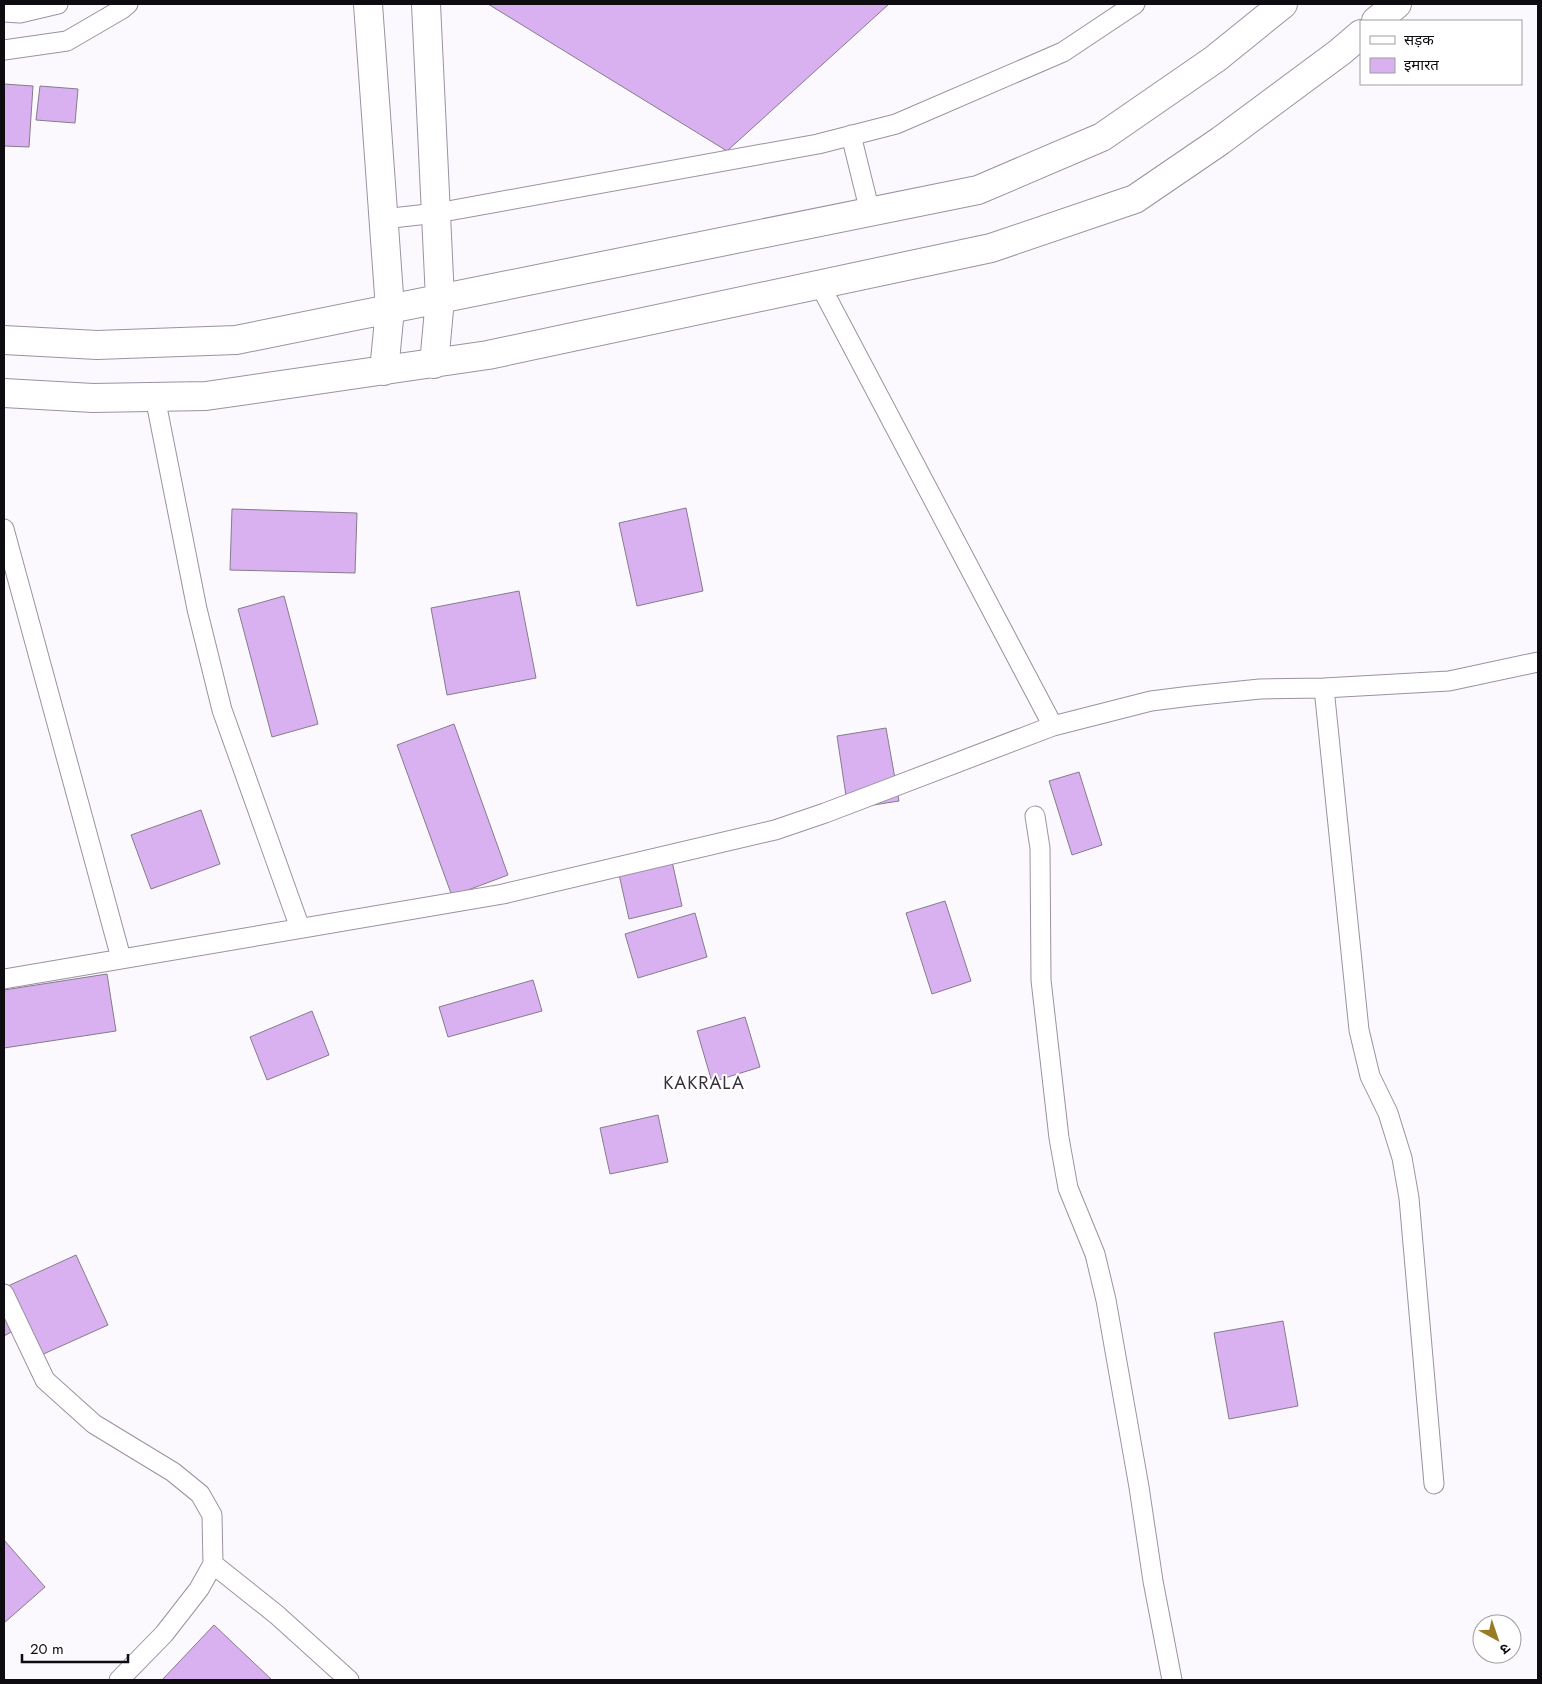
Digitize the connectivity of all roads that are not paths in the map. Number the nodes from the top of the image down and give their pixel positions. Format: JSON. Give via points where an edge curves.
{"nodes":[{"id":1,"x":58,"y":4,"type":"edge"},
{"id":2,"x":128,"y":4,"type":"edge"},
{"id":3,"x":368,"y":4,"type":"edge"},
{"id":4,"x":426,"y":4,"type":"edge"},
{"id":5,"x":1135,"y":4,"type":"edge"},
{"id":6,"x":1283,"y":4,"type":"edge"},
{"id":7,"x":1397,"y":4,"type":"edge"},
{"id":8,"x":4,"y":12,"type":"edge"},
{"id":9,"x":1377,"y":20,"type":"edge"},
{"id":10,"x":1360,"y":35,"type":"edge"},
{"id":11,"x":4,"y":50,"type":"edge"},
{"id":12,"x":851,"y":135,"type":"junction"},
{"id":13,"x":870,"y":212,"type":"junction"},
{"id":14,"x":437,"y":213,"type":"junction"},
{"id":15,"x":383,"y":219,"type":"junction"},
{"id":16,"x":820,"y":285,"type":"junction"},
{"id":17,"x":440,"y":299,"type":"junction"},
{"id":18,"x":390,"y":309,"type":"junction"},
{"id":19,"x":4,"y":340,"type":"edge"},
{"id":20,"x":434,"y":364,"type":"junction"},
{"id":21,"x":384,"y":371,"type":"junction"},
{"id":22,"x":4,"y":393,"type":"edge"},
{"id":23,"x":155,"y":397,"type":"junction"},
{"id":24,"x":4,"y":529,"type":"edge"},
{"id":25,"x":1538,"y":662,"type":"edge"},
{"id":26,"x":1324,"y":688,"type":"junction"},
{"id":27,"x":1053,"y":726,"type":"junction"},
{"id":28,"x":1034,"y":816,"type":"dead end"},
{"id":29,"x":300,"y":928,"type":"junction"},
{"id":30,"x":121,"y":958,"type":"junction"},
{"id":31,"x":4,"y":979,"type":"edge"},
{"id":32,"x":4,"y":1294,"type":"edge"},
{"id":33,"x":1434,"y":1484,"type":"dead end"},
{"id":34,"x":213,"y":1564,"type":"junction"},
{"id":35,"x":119,"y":1680,"type":"edge"},
{"id":36,"x":349,"y":1680,"type":"edge"},
{"id":37,"x":1172,"y":1680,"type":"edge"}],
"edges":[{"from":1,"to":8,"type":"lane","via":[[20,13]]},
{"from":2,"to":11,"type":"lane","via":[[67,41]]},
{"from":3,"to":15,"type":"street"},
{"from":4,"to":14,"type":"street"},
{"from":5,"to":12,"type":"lane","via":[[1063,52],[896,124]]},
{"from":6,"to":13,"type":"street","via":[[1215,59],[1102,137],[978,190]]},
{"from":7,"to":9,"type":"street"},
{"from":10,"to":16,"type":"street","via":[[1220,141],[1135,199],[991,248]]},
{"from":12,"to":13,"type":"lane"},
{"from":12,"to":14,"type":"lane","via":[[818,144]]},
{"from":13,"to":17,"type":"street"},
{"from":14,"to":15,"type":"lane"},
{"from":14,"to":17,"type":"street"},
{"from":15,"to":18,"type":"street"},
{"from":16,"to":20,"type":"street"},
{"from":16,"to":27,"type":"lane"},
{"from":17,"to":18,"type":"street"},
{"from":17,"to":20,"type":"street"},
{"from":18,"to":19,"type":"street","via":[[236,340],[97,346]]},
{"from":18,"to":21,"type":"street"},
{"from":20,"to":21,"type":"street"},
{"from":21,"to":23,"type":"street","via":[[206,396]]},
{"from":22,"to":23,"type":"street","via":[[93,398]]},
{"from":23,"to":29,"type":"lane","via":[[197,609],[222,710]]},
{"from":24,"to":30,"type":"lane"},
{"from":25,"to":26,"type":"lane","via":[[1449,681]]},
{"from":26,"to":27,"type":"lane","via":[[1260,689],[1191,696],[1151,702]]},
{"from":26,"to":33,"type":"lane","via":[[1358,1030],[1370,1076],[1388,1113],[1402,1158],[1409,1198]]},
{"from":27,"to":29,"type":"lane","via":[[775,830],[503,894]]},
{"from":28,"to":37,"type":"lane","via":[[1040,848],[1041,980],[1059,1138],[1068,1188],[1095,1254],[1106,1300]]},
{"from":29,"to":30,"type":"lane"},
{"from":30,"to":31,"type":"lane"},
{"from":32,"to":34,"type":"lane","via":[[45,1380],[94,1424],[173,1472],[200,1494],[212,1515]]},
{"from":34,"to":35,"type":"lane","via":[[199,1589],[164,1634]]},
{"from":34,"to":36,"type":"lane","via":[[277,1615]]}]}
